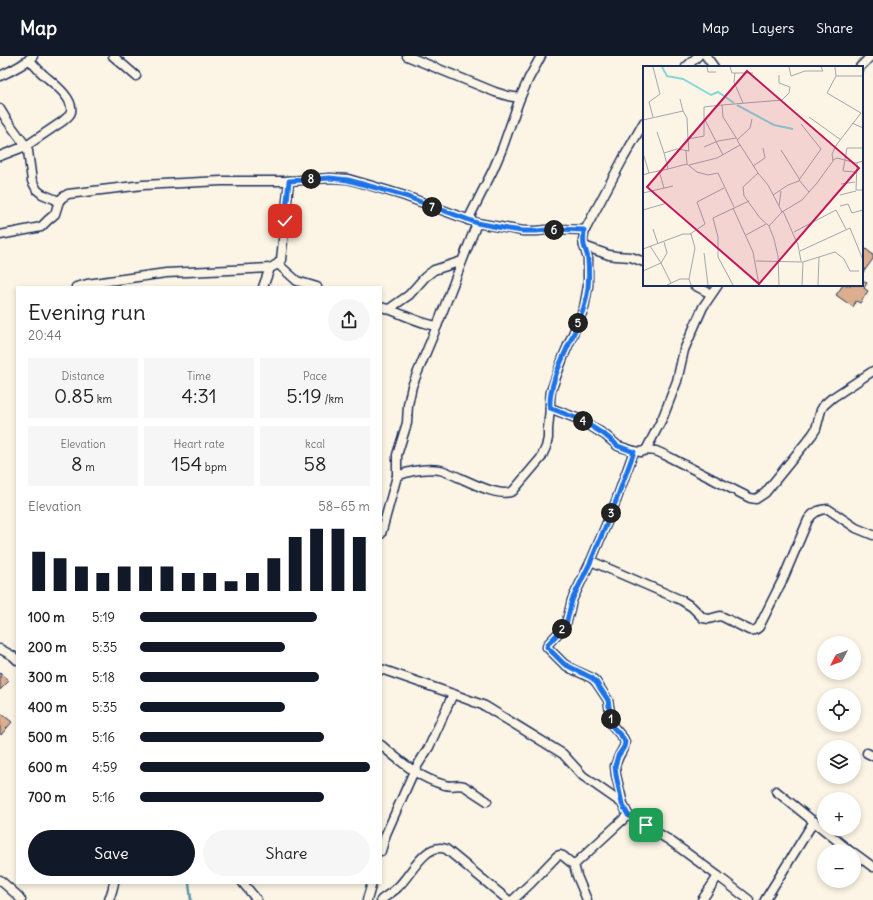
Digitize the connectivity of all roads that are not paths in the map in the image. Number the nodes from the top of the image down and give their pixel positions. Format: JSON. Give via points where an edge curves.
{"nodes":[{"id":1,"x":113,"y":56,"type":"edge"},
{"id":2,"x":407,"y":56,"type":"edge"},
{"id":3,"x":541,"y":56,"type":"edge"},
{"id":4,"x":698,"y":56,"type":"edge"},
{"id":5,"x":706,"y":56,"type":"edge"},
{"id":6,"x":871,"y":56,"type":"edge"},
{"id":7,"x":31,"y":58,"type":"edge"},
{"id":8,"x":687,"y":66,"type":"edge"},
{"id":9,"x":713,"y":66,"type":"edge"},
{"id":10,"x":861,"y":66,"type":"edge"},
{"id":11,"x":0,"y":76,"type":"edge"},
{"id":12,"x":136,"y":76,"type":"dead end"},
{"id":13,"x":520,"y":98,"type":"junction"},
{"id":14,"x":0,"y":109,"type":"edge"},
{"id":15,"x":643,"y":124,"type":"edge"},
{"id":16,"x":26,"y":146,"type":"junction"},
{"id":17,"x":0,"y":156,"type":"edge"},
{"id":18,"x":289,"y":181,"type":"junction"},
{"id":19,"x":59,"y":200,"type":"junction"},
{"id":20,"x":468,"y":220,"type":"junction"},
{"id":21,"x":477,"y":223,"type":"junction"},
{"id":22,"x":584,"y":230,"type":"junction"},
{"id":23,"x":0,"y":235,"type":"edge"},
{"id":24,"x":584,"y":246,"type":"junction"},
{"id":25,"x":462,"y":261,"type":"junction"},
{"id":26,"x":643,"y":262,"type":"edge"},
{"id":27,"x":278,"y":264,"type":"junction"},
{"id":28,"x":270,"y":268,"type":"junction"},
{"id":29,"x":80,"y":286,"type":"edge"},
{"id":30,"x":263,"y":286,"type":"edge"},
{"id":31,"x":313,"y":286,"type":"edge"},
{"id":32,"x":696,"y":286,"type":"edge"},
{"id":33,"x":717,"y":286,"type":"edge"},
{"id":34,"x":711,"y":294,"type":"junction"},
{"id":35,"x":385,"y":308,"type":"edge"},
{"id":36,"x":437,"y":326,"type":"junction"},
{"id":37,"x":873,"y":371,"type":"edge"},
{"id":38,"x":550,"y":408,"type":"junction"},
{"id":39,"x":646,"y":450,"type":"junction"},
{"id":40,"x":634,"y":452,"type":"junction"},
{"id":41,"x":396,"y":476,"type":"junction"},
{"id":42,"x":383,"y":518,"type":"edge"},
{"id":43,"x":873,"y":535,"type":"edge"},
{"id":44,"x":591,"y":561,"type":"junction"},
{"id":45,"x":0,"y":648,"type":"edge"},
{"id":46,"x":16,"y":659,"type":"edge"},
{"id":47,"x":382,"y":669,"type":"edge"},
{"id":48,"x":453,"y":694,"type":"junction"},
{"id":49,"x":382,"y":746,"type":"edge"},
{"id":50,"x":414,"y":771,"type":"junction"},
{"id":51,"x":776,"y":791,"type":"dead end"},
{"id":52,"x":487,"y":801,"type":"dead end"},
{"id":53,"x":622,"y":804,"type":"junction"},
{"id":54,"x":628,"y":815,"type":"junction"},
{"id":55,"x":814,"y":821,"type":"junction"},
{"id":56,"x":842,"y":844,"type":"edge"},
{"id":57,"x":382,"y":848,"type":"edge"},
{"id":58,"x":861,"y":858,"type":"edge"},
{"id":59,"x":574,"y":865,"type":"junction"},
{"id":60,"x":873,"y":866,"type":"edge"},
{"id":61,"x":718,"y":876,"type":"junction"},
{"id":62,"x":0,"y":880,"type":"edge"},
{"id":63,"x":114,"y":884,"type":"edge"},
{"id":64,"x":244,"y":884,"type":"edge"},
{"id":65,"x":372,"y":884,"type":"edge"},
{"id":66,"x":21,"y":900,"type":"edge"},
{"id":67,"x":108,"y":900,"type":"edge"},
{"id":68,"x":258,"y":900,"type":"edge"},
{"id":69,"x":367,"y":900,"type":"edge"},
{"id":70,"x":381,"y":900,"type":"edge"},
{"id":71,"x":508,"y":900,"type":"edge"},
{"id":72,"x":513,"y":900,"type":"edge"},
{"id":73,"x":587,"y":900,"type":"edge"},
{"id":74,"x":702,"y":900,"type":"edge"},
{"id":75,"x":749,"y":900,"type":"edge"},
{"id":76,"x":765,"y":900,"type":"edge"}],
"edges":[{"from":1,"to":12,"type":"street"},
{"from":2,"to":13,"type":"street","via":[[495,92]]},
{"from":3,"to":13,"type":"street"},
{"from":4,"to":8,"type":"street"},
{"from":5,"to":9,"type":"street"},
{"from":6,"to":10,"type":"street"},
{"from":7,"to":11,"type":"street"},
{"from":7,"to":16,"type":"street","via":[[44,75],[66,95],[71,112],[63,121]]},
{"from":13,"to":20,"type":"street","via":[[502,149]]},
{"from":14,"to":16,"type":"street"},
{"from":15,"to":22,"type":"street"},
{"from":16,"to":17,"type":"street"},
{"from":16,"to":19,"type":"street","via":[[32,181],[37,190]]},
{"from":18,"to":19,"type":"street","via":[[143,185],[68,194]]},
{"from":18,"to":20,"type":"street","via":[[330,178],[348,180],[405,196]]},
{"from":18,"to":27,"type":"street","via":[[281,260]]},
{"from":19,"to":23,"type":"street","via":[[55,214],[41,226]]},
{"from":20,"to":21,"type":"street"},
{"from":21,"to":22,"type":"street","via":[[523,231]]},
{"from":21,"to":25,"type":"street"},
{"from":22,"to":24,"type":"street"},
{"from":24,"to":26,"type":"street","via":[[609,255],[631,257]]},
{"from":24,"to":38,"type":"street","via":[[588,259],[587,298],[551,390]]},
{"from":25,"to":35,"type":"street","via":[[434,270],[425,276],[409,295]]},
{"from":25,"to":36,"type":"street"},
{"from":27,"to":28,"type":"street"},
{"from":27,"to":31,"type":"street","via":[[296,281]]},
{"from":28,"to":29,"type":"street","via":[[166,273]]},
{"from":28,"to":30,"type":"street"},
{"from":32,"to":34,"type":"street"},
{"from":33,"to":34,"type":"street"},
{"from":34,"to":39,"type":"street","via":[[684,350],[672,396]]},
{"from":35,"to":36,"type":"street"},
{"from":36,"to":41,"type":"street","via":[[412,386],[407,423],[397,455]]},
{"from":37,"to":39,"type":"street","via":[[824,406],[812,435],[765,493],[756,499],[666,455]]},
{"from":38,"to":40,"type":"street","via":[[581,420],[618,446]]},
{"from":38,"to":41,"type":"street","via":[[547,443],[541,458],[509,494],[432,469]]},
{"from":39,"to":40,"type":"street"},
{"from":40,"to":44,"type":"street"},
{"from":41,"to":42,"type":"street"},
{"from":43,"to":44,"type":"street","via":[[856,528],[828,509],[817,511],[810,516],[759,627],[752,631],[720,616],[704,618],[681,600]]},
{"from":44,"to":53,"type":"street","via":[[572,600],[566,625],[547,647],[564,664],[592,678],[608,700],[612,726],[625,742],[615,766]]},
{"from":45,"to":46,"type":"street"},
{"from":47,"to":48,"type":"street"},
{"from":48,"to":50,"type":"street","via":[[429,747]]},
{"from":48,"to":53,"type":"street","via":[[485,706],[563,754],[583,776]]},
{"from":49,"to":50,"type":"street"},
{"from":50,"to":52,"type":"street","via":[[445,785],[464,786]]},
{"from":50,"to":57,"type":"street"},
{"from":51,"to":55,"type":"street"},
{"from":53,"to":54,"type":"street"},
{"from":54,"to":59,"type":"street"},
{"from":54,"to":61,"type":"street","via":[[669,840]]},
{"from":55,"to":56,"type":"street"},
{"from":55,"to":76,"type":"street"},
{"from":58,"to":60,"type":"street"},
{"from":59,"to":72,"type":"street","via":[[563,856],[557,856]]},
{"from":59,"to":73,"type":"street"},
{"from":61,"to":74,"type":"street"},
{"from":61,"to":75,"type":"street"},
{"from":62,"to":66,"type":"street"},
{"from":63,"to":67,"type":"street"},
{"from":64,"to":68,"type":"street"},
{"from":65,"to":69,"type":"street"},
{"from":70,"to":71,"type":"street","via":[[398,887],[429,851],[442,848]]}]}
